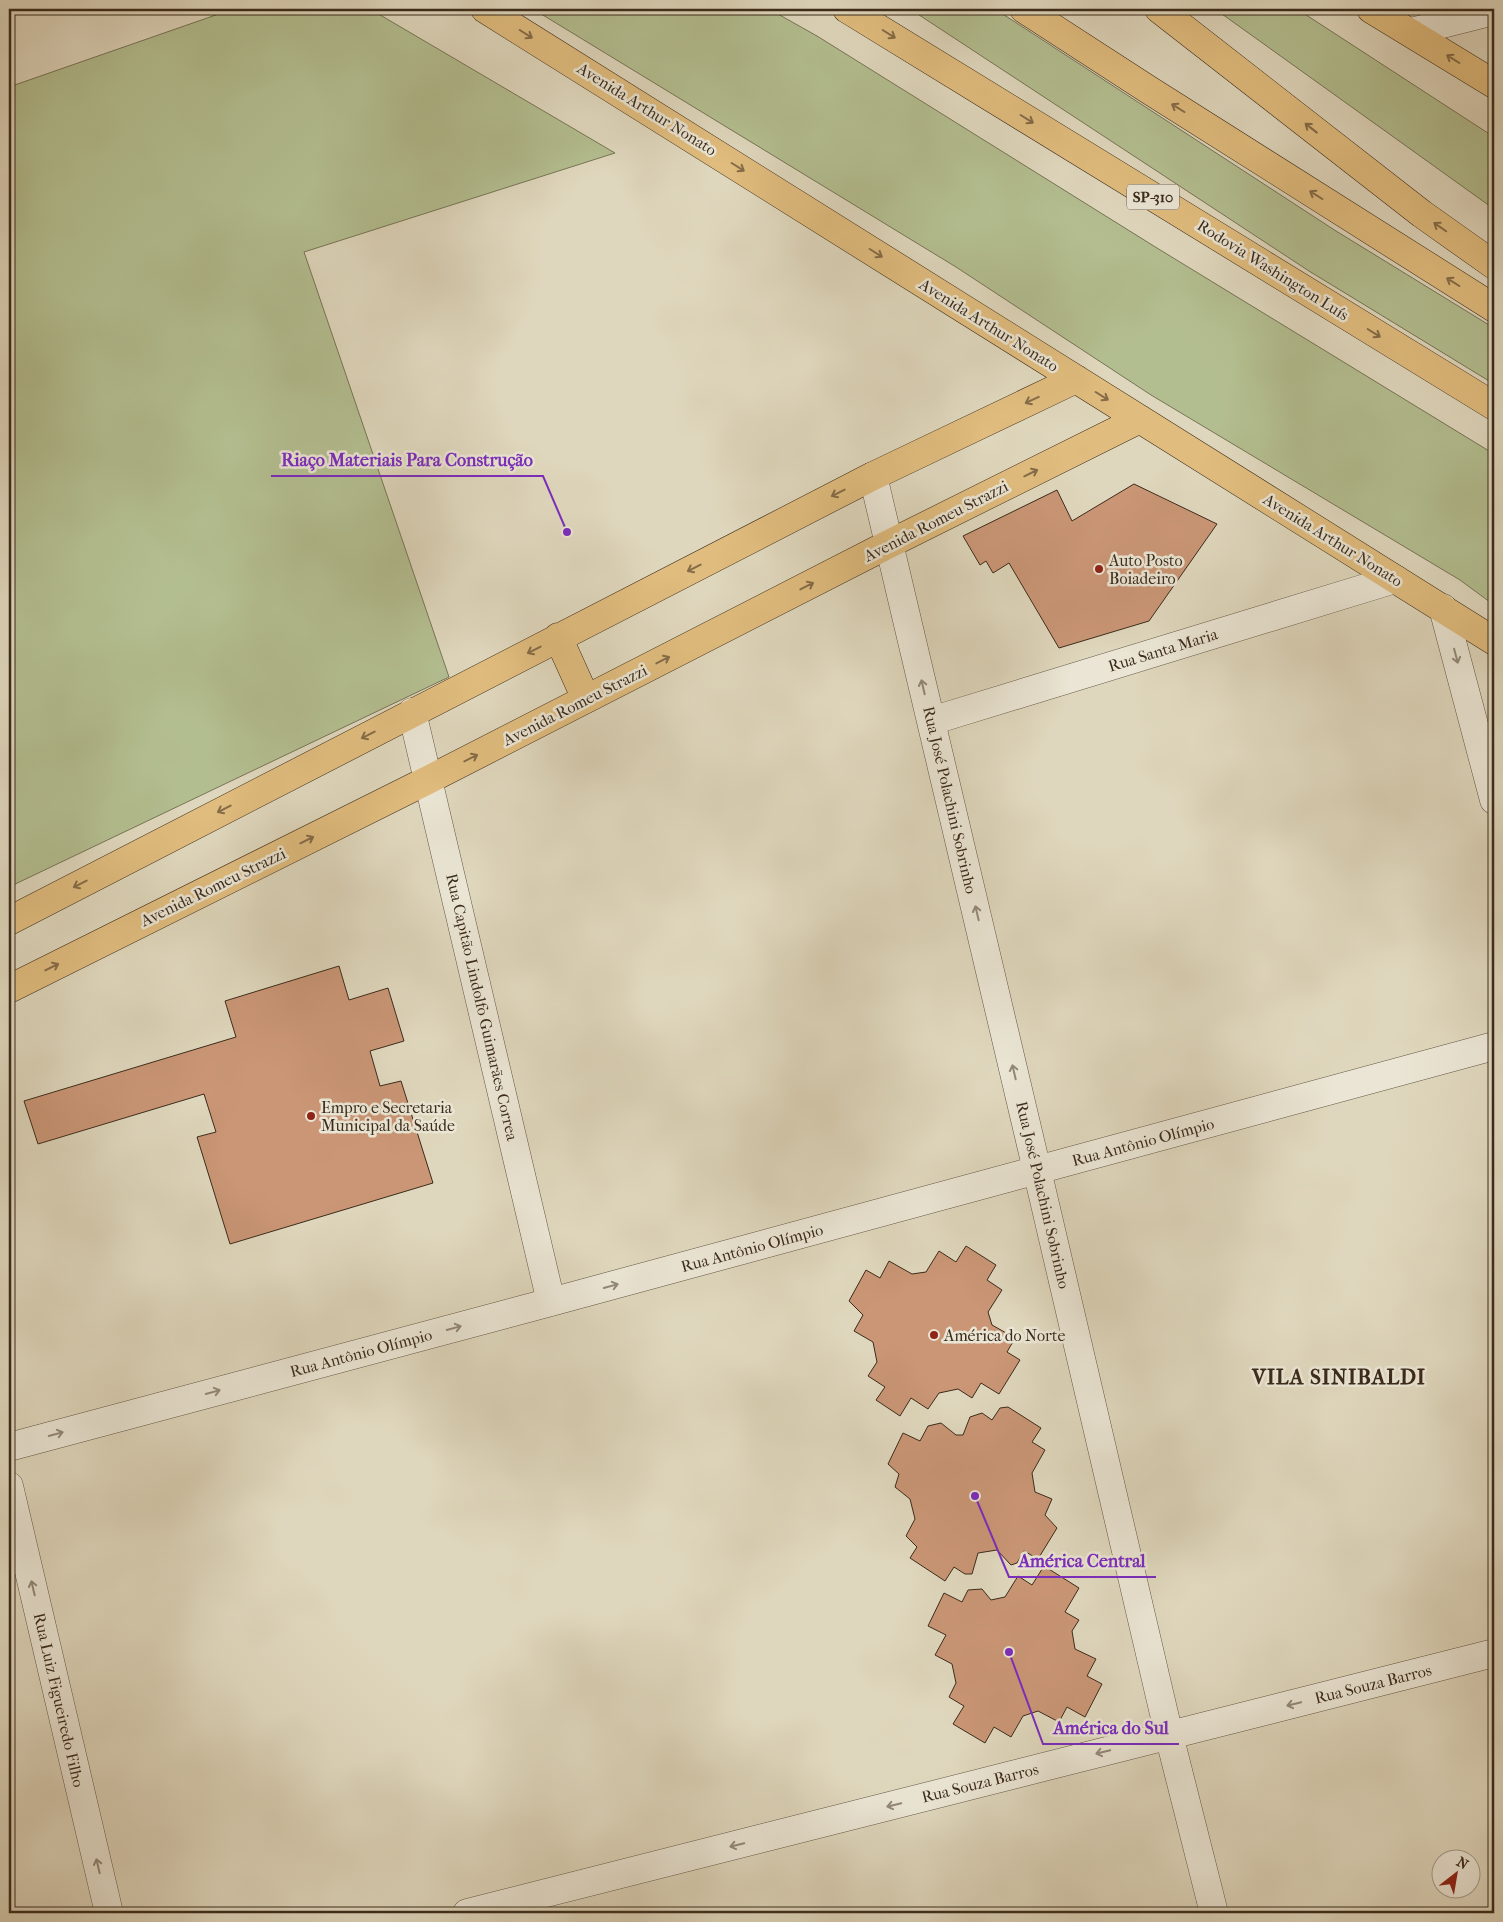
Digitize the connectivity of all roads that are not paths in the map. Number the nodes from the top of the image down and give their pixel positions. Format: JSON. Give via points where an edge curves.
{"nodes":[{"id":1,"x":485,"y":9,"type":"edge"},
{"id":2,"x":847,"y":9,"type":"edge"},
{"id":3,"x":1024,"y":9,"type":"edge"},
{"id":4,"x":1159,"y":9,"type":"edge"},
{"id":5,"x":1372,"y":9,"type":"edge"},
{"id":6,"x":1494,"y":11,"type":"edge"},
{"id":7,"x":1411,"y":32,"type":"junction"},
{"id":8,"x":1494,"y":84,"type":"edge"},
{"id":9,"x":1494,"y":265,"type":"edge"},
{"id":10,"x":1494,"y":308,"type":"edge"},
{"id":11,"x":1076,"y":380,"type":"junction"},
{"id":12,"x":1494,"y":406,"type":"edge"},
{"id":13,"x":1140,"y":419,"type":"junction"},
{"id":14,"x":873,"y":476,"type":"junction"},
{"id":15,"x":889,"y":544,"type":"junction"},
{"id":16,"x":1395,"y":579,"type":"junction"},
{"id":17,"x":1443,"y":608,"type":"junction"},
{"id":18,"x":558,"y":637,"type":"junction"},
{"id":19,"x":1494,"y":641,"type":"edge"},
{"id":20,"x":586,"y":699,"type":"junction"},
{"id":21,"x":412,"y":712,"type":"junction"},
{"id":22,"x":931,"y":721,"type":"junction"},
{"id":23,"x":428,"y":780,"type":"junction"},
{"id":24,"x":1494,"y":800,"type":"edge"},
{"id":25,"x":9,"y":920,"type":"edge"},
{"id":26,"x":9,"y":988,"type":"edge"},
{"id":27,"x":1494,"y":1046,"type":"edge"},
{"id":28,"x":1037,"y":1170,"type":"junction"},
{"id":29,"x":551,"y":1302,"type":"junction"},
{"id":30,"x":9,"y":1447,"type":"edge"},
{"id":31,"x":9,"y":1486,"type":"edge"},
{"id":32,"x":1494,"y":1653,"type":"edge"},
{"id":33,"x":1168,"y":1736,"type":"junction"},
{"id":34,"x":109,"y":1913,"type":"edge"},
{"id":35,"x":467,"y":1913,"type":"edge"},
{"id":36,"x":1214,"y":1913,"type":"edge"}],
"edges":[{"from":1,"to":11,"type":"main road","name":"Avenida Arthur Nonato","one_way":true},
{"from":2,"to":12,"type":"main road","name":"Rodovia Washington Luís","number":"SP-310","one_way":true},
{"from":10,"to":3,"type":"main road","one_way":true},
{"from":9,"to":4,"type":"main road","one_way":true,"via":[[1422,214]]},
{"from":5,"to":7,"type":"main road"},
{"from":6,"to":7,"type":"street"},
{"from":8,"to":7,"type":"main road","one_way":true},
{"from":11,"to":13,"type":"main road","name":"Avenida Arthur Nonato","one_way":true},
{"from":11,"to":14,"type":"main road","one_way":true},
{"from":15,"to":13,"type":"main road","name":"Avenida Romeu Strazzi","one_way":true},
{"from":13,"to":16,"type":"main road","name":"Avenida Arthur Nonato"},
{"from":14,"to":15,"type":"street","name":"Rua José Polachini Sobrinho"},
{"from":14,"to":18,"type":"main road","one_way":true},
{"from":20,"to":15,"type":"main road","name":"Avenida Romeu Strazzi","one_way":true},
{"from":22,"to":15,"type":"street","name":"Rua José Polachini Sobrinho","one_way":true},
{"from":16,"to":17,"type":"main road","name":"Avenida Arthur Nonato"},
{"from":16,"to":22,"type":"street","name":"Rua Santa Maria"},
{"from":17,"to":19,"type":"main road","name":"Avenida Arthur Nonato"},
{"from":17,"to":24,"type":"street","one_way":true},
{"from":18,"to":20,"type":"main road"},
{"from":18,"to":21,"type":"main road","one_way":true},
{"from":23,"to":20,"type":"main road","name":"Avenida Romeu Strazzi","one_way":true},
{"from":21,"to":23,"type":"street","name":"Rua Capitão Lindolfo Guimarães Correa"},
{"from":21,"to":25,"type":"main road","one_way":true},
{"from":28,"to":22,"type":"street","name":"Rua José Polachini Sobrinho","one_way":true},
{"from":26,"to":23,"type":"main road","name":"Avenida Romeu Strazzi","one_way":true},
{"from":23,"to":29,"type":"street","name":"Rua Capitão Lindolfo Guimarães Correa"},
{"from":27,"to":28,"type":"street","name":"Rua Antônio Olímpio"},
{"from":29,"to":28,"type":"street","name":"Rua Antônio Olímpio","one_way":true},
{"from":28,"to":33,"type":"street","name":"Rua José Polachini Sobrinho"},
{"from":30,"to":29,"type":"street","name":"Rua Antônio Olímpio","one_way":true},
{"from":34,"to":31,"type":"street","name":"Rua Luiz Figueiredo Filho","one_way":true},
{"from":32,"to":33,"type":"street","name":"Rua Souza Barros","one_way":true},
{"from":33,"to":35,"type":"street","name":"Rua Souza Barros","one_way":true},
{"from":33,"to":36,"type":"street","name":"Rua José Polachini Sobrinho"}]}
